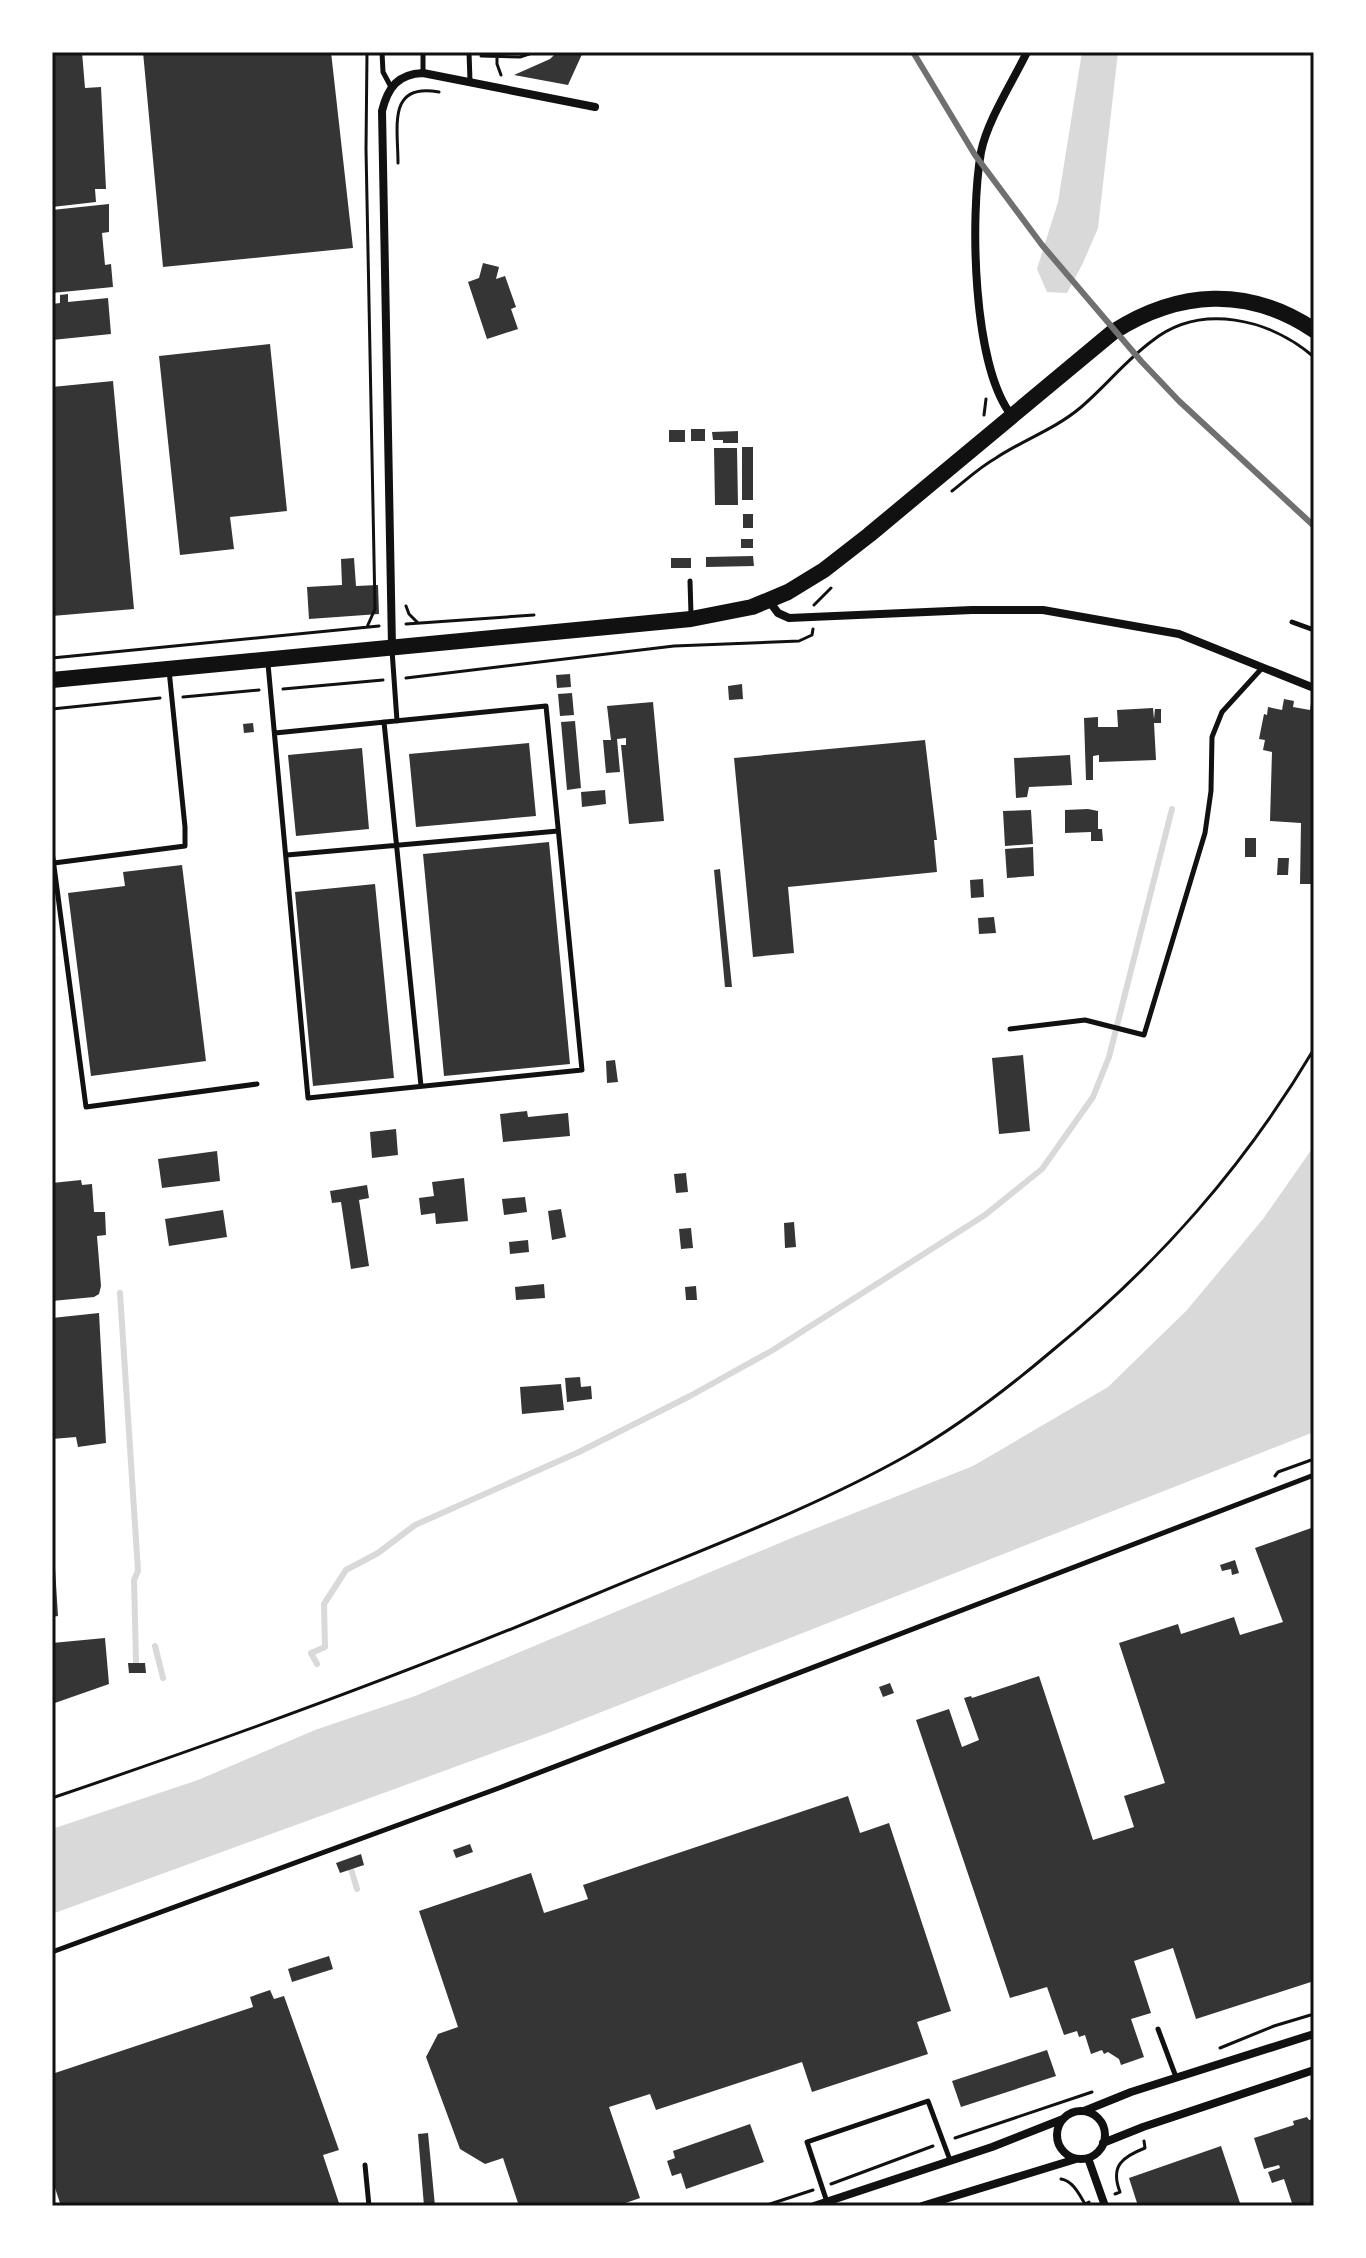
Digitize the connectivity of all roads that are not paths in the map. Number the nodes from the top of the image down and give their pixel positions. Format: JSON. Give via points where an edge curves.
{"nodes":[{"id":1,"x":382,"y":52,"type":"edge"},
{"id":2,"x":423,"y":52,"type":"edge"},
{"id":3,"x":1027,"y":52,"type":"edge"},
{"id":4,"x":469,"y":54,"type":"edge"},
{"id":5,"x":423,"y":73,"type":"junction"},
{"id":6,"x":470,"y":81,"type":"junction"},
{"id":7,"x":391,"y":87,"type":"junction"},
{"id":8,"x":595,"y":107,"type":"dead end"},
{"id":9,"x":1314,"y":330,"type":"edge"},
{"id":10,"x":1012,"y":416,"type":"junction"},
{"id":11,"x":690,"y":581,"type":"dead end"},
{"id":12,"x":769,"y":601,"type":"junction"},
{"id":13,"x":691,"y":619,"type":"junction"},
{"id":14,"x":1292,"y":622,"type":"dead end"},
{"id":15,"x":1314,"y":630,"type":"edge"},
{"id":16,"x":392,"y":648,"type":"junction"},
{"id":17,"x":268,"y":659,"type":"junction"},
{"id":18,"x":1263,"y":667,"type":"junction"},
{"id":19,"x":169,"y":669,"type":"junction"},
{"id":20,"x":52,"y":680,"type":"edge"},
{"id":21,"x":1314,"y":688,"type":"edge"},
{"id":22,"x":397,"y":721,"type":"junction"},
{"id":23,"x":384,"y":722,"type":"junction"},
{"id":24,"x":275,"y":733,"type":"junction"},
{"id":25,"x":558,"y":831,"type":"junction"},
{"id":26,"x":396,"y":844,"type":"junction"},
{"id":27,"x":52,"y":851,"type":"edge"},
{"id":28,"x":287,"y":855,"type":"junction"},
{"id":29,"x":54,"y":863,"type":"edge"},
{"id":30,"x":1010,"y":1029,"type":"dead end"},
{"id":31,"x":257,"y":1084,"type":"dead end"},
{"id":32,"x":421,"y":1086,"type":"junction"},
{"id":33,"x":1314,"y":1475,"type":"edge"},
{"id":34,"x":52,"y":1952,"type":"edge"},
{"id":35,"x":1158,"y":2029,"type":"dead end"},
{"id":36,"x":1314,"y":2034,"type":"edge"},
{"id":37,"x":1314,"y":2070,"type":"edge"},
{"id":38,"x":1177,"y":2079,"type":"junction"},
{"id":39,"x":1084,"y":2111,"type":"junction"},
{"id":40,"x":1063,"y":2119,"type":"junction"},
{"id":41,"x":1103,"y":2143,"type":"junction"},
{"id":42,"x":1088,"y":2158,"type":"junction"},
{"id":43,"x":1076,"y":2159,"type":"junction"},
{"id":44,"x":950,"y":2161,"type":"junction"},
{"id":45,"x":365,"y":2165,"type":"dead end"},
{"id":46,"x":827,"y":2202,"type":"junction"},
{"id":47,"x":1104,"y":2202,"type":"edge"},
{"id":48,"x":369,"y":2206,"type":"edge"},
{"id":49,"x":814,"y":2206,"type":"edge"},
{"id":50,"x":922,"y":2206,"type":"edge"}],
"edges":[{"from":1,"to":7,"type":"lane","via":[[383,72]]},
{"from":2,"to":5,"type":"lane"},
{"from":3,"to":10,"type":"street","via":[[982,150],[977,196],[980,314],[995,383]]},
{"from":4,"to":6,"type":"lane"},
{"from":5,"to":6,"type":"street"},
{"from":5,"to":7,"type":"street","via":[[402,77]]},
{"from":6,"to":8,"type":"street"},
{"from":7,"to":16,"type":"street","via":[[382,111]]},
{"from":9,"to":10,"type":"main road","via":[[1277,309],[1249,301],[1202,299],[1156,309],[1113,332]]},
{"from":10,"to":12,"type":"main road","via":[[824,570]]},
{"from":11,"to":13,"type":"lane"},
{"from":12,"to":13,"type":"main road"},
{"from":12,"to":18,"type":"street","via":[[789,618],[1043,610],[1179,634]]},
{"from":13,"to":16,"type":"main road"},
{"from":14,"to":15,"type":"lane"},
{"from":16,"to":17,"type":"main road"},
{"from":16,"to":22,"type":"lane"},
{"from":17,"to":19,"type":"main road"},
{"from":17,"to":24,"type":"lane"},
{"from":18,"to":21,"type":"street"},
{"from":18,"to":30,"type":"lane","via":[[1222,712],[1212,737],[1205,833],[1144,1035],[1085,1020]]},
{"from":19,"to":20,"type":"main road"},
{"from":19,"to":29,"type":"lane","via":[[185,846]]},
{"from":22,"to":23,"type":"lane"},
{"from":22,"to":25,"type":"lane","via":[[546,706]]},
{"from":23,"to":24,"type":"lane"},
{"from":23,"to":26,"type":"lane"},
{"from":24,"to":28,"type":"lane"},
{"from":25,"to":26,"type":"lane"},
{"from":25,"to":32,"type":"lane","via":[[582,1070]]},
{"from":26,"to":28,"type":"lane"},
{"from":26,"to":32,"type":"lane"},
{"from":27,"to":29,"type":"lane"},
{"from":28,"to":32,"type":"lane","via":[[308,1098]]},
{"from":29,"to":31,"type":"lane","via":[[86,1107]]},
{"from":33,"to":34,"type":"lane","via":[[499,1788]]},
{"from":35,"to":38,"type":"lane"},
{"from":36,"to":38,"type":"street"},
{"from":37,"to":41,"type":"street"},
{"from":38,"to":39,"type":"street"},
{"from":39,"to":40,"type":"street"},
{"from":39,"to":41,"type":"street","via":[[1101,2122]]},
{"from":40,"to":43,"type":"street","via":[[1059,2145]]},
{"from":40,"to":44,"type":"street"},
{"from":41,"to":42,"type":"street"},
{"from":42,"to":43,"type":"street"},
{"from":42,"to":47,"type":"street"},
{"from":43,"to":50,"type":"street"},
{"from":44,"to":46,"type":"street"},
{"from":44,"to":46,"type":"lane","via":[[928,2101],[807,2142]]},
{"from":45,"to":48,"type":"lane"},
{"from":46,"to":49,"type":"street"}]}
